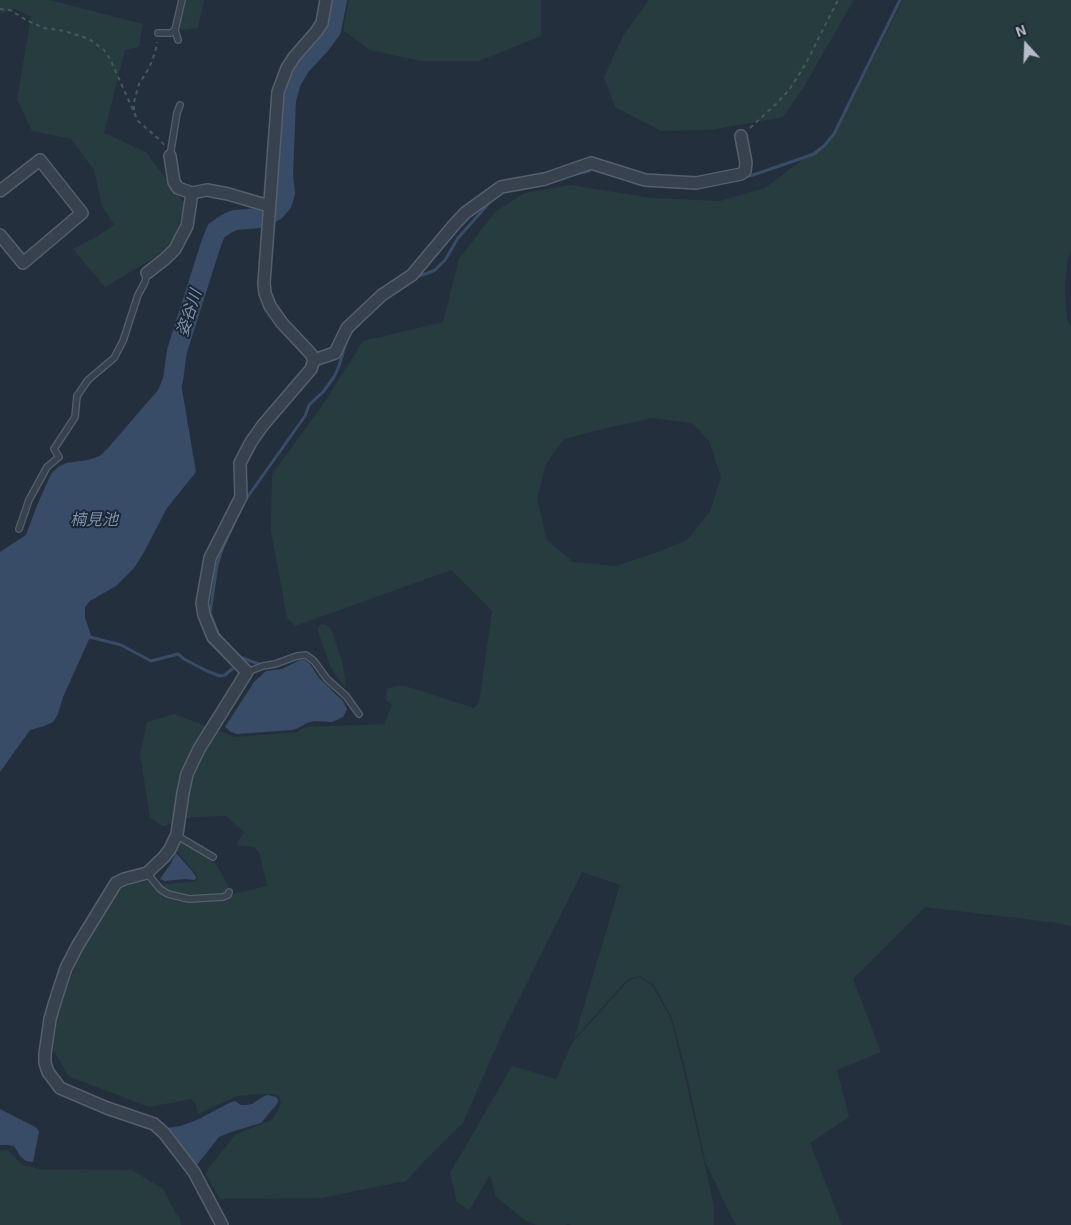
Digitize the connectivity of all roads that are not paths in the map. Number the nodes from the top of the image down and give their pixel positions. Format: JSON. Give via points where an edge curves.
{"nodes":[{"id":1,"x":182,"y":0,"type":"edge"},
{"id":2,"x":326,"y":0,"type":"edge"},
{"id":3,"x":175,"y":30,"type":"junction"},
{"id":4,"x":158,"y":32,"type":"road end"},
{"id":5,"x":178,"y":40,"type":"dead end"},
{"id":6,"x":180,"y":105,"type":"dead end"},
{"id":7,"x":741,"y":136,"type":"road end"},
{"id":8,"x":170,"y":156,"type":"joint"},
{"id":9,"x":0,"y":191,"type":"edge"},
{"id":10,"x":192,"y":194,"type":"junction"},
{"id":11,"x":269,"y":207,"type":"junction"},
{"id":12,"x":0,"y":235,"type":"edge"},
{"id":13,"x":147,"y":273,"type":"joint"},
{"id":14,"x":314,"y":360,"type":"junction"},
{"id":15,"x":19,"y":528,"type":"dead end"},
{"id":16,"x":247,"y":672,"type":"junction"},
{"id":17,"x":359,"y":714,"type":"dead end"},
{"id":18,"x":176,"y":835,"type":"junction"},
{"id":19,"x":213,"y":857,"type":"dead end"},
{"id":20,"x":147,"y":874,"type":"junction"},
{"id":21,"x":230,"y":892,"type":"dead end"},
{"id":22,"x":222,"y":1225,"type":"edge"}],
"edges":[{"from":1,"to":3,"type":"lane"},
{"from":2,"to":11,"type":"street","via":[[322,23],[287,68],[278,92]]},
{"from":3,"to":4,"type":"lane"},
{"from":3,"to":5,"type":"lane"},
{"from":6,"to":8,"type":"lane"},
{"from":7,"to":14,"type":"street","via":[[746,162],[745,171],[741,174],[696,183],[653,181],[592,163],[545,179],[501,187],[459,220],[412,275],[382,295],[347,328],[335,353]]},
{"from":8,"to":10,"type":"street","via":[[174,182],[178,188]]},
{"from":9,"to":12,"type":"street","via":[[40,160],[82,213],[23,263]]},
{"from":10,"to":11,"type":"street","via":[[207,190]]},
{"from":10,"to":13,"type":"street","via":[[187,226],[174,249]]},
{"from":11,"to":14,"type":"street","via":[[265,293],[282,323]]},
{"from":13,"to":15,"type":"lane","via":[[123,341],[114,358],[88,380],[77,396],[75,417],[54,449],[59,457],[42,476]]},
{"from":14,"to":16,"type":"street","via":[[311,369],[247,449],[240,463],[241,497],[210,558],[202,604],[204,615],[213,636]]},
{"from":16,"to":17,"type":"lane","via":[[306,655]]},
{"from":16,"to":18,"type":"street","via":[[199,749],[188,774]]},
{"from":18,"to":19,"type":"lane"},
{"from":18,"to":20,"type":"street","via":[[170,849]]},
{"from":20,"to":21,"type":"lane","via":[[168,894],[188,899],[223,897]]},
{"from":20,"to":22,"type":"street","via":[[116,884],[78,945],[66,968],[50,1019],[45,1063],[60,1088],[154,1124],[164,1132],[194,1172]]}]}
